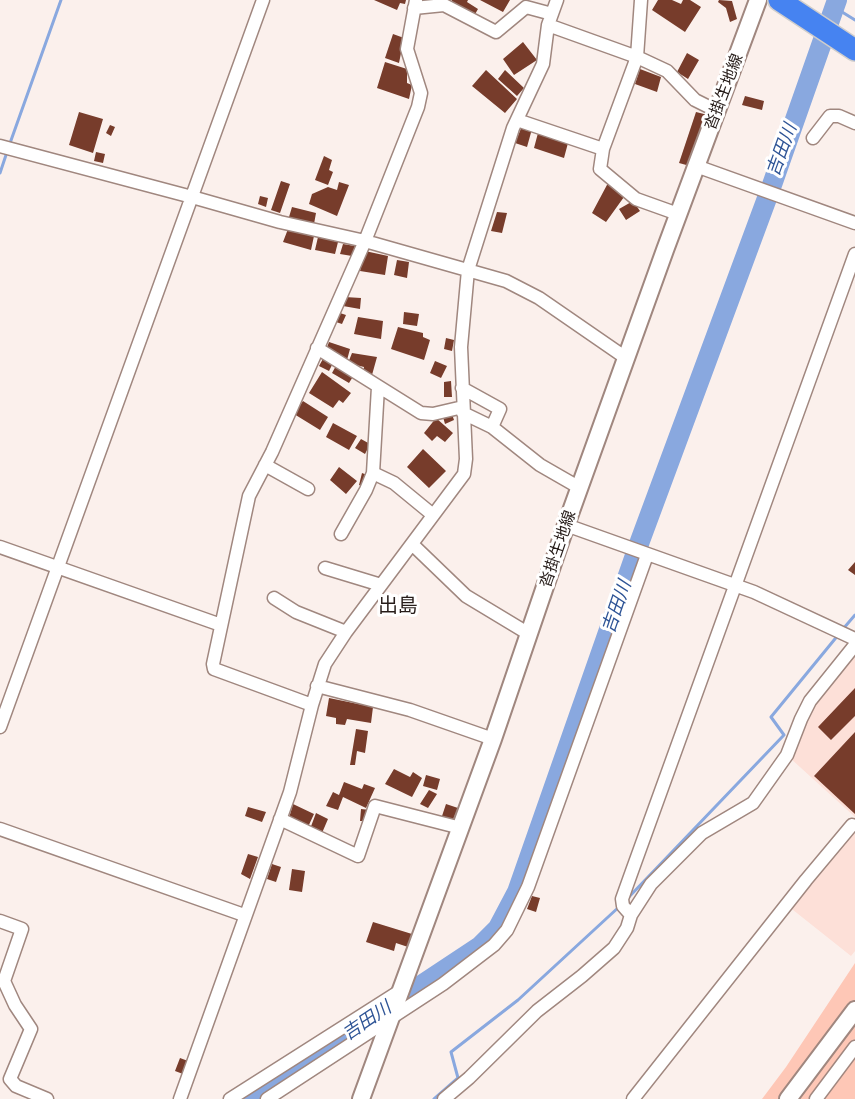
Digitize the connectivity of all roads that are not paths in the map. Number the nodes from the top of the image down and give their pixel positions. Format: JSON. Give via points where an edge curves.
{"nodes":[{"id":1,"x":262,"y":0,"type":"edge"},
{"id":2,"x":557,"y":0,"type":"edge"},
{"id":3,"x":641,"y":0,"type":"edge"},
{"id":4,"x":758,"y":0,"type":"edge"},
{"id":5,"x":779,"y":0,"type":"edge"},
{"id":6,"x":415,"y":4,"type":"edge"},
{"id":7,"x":550,"y":20,"type":"junction"},
{"id":8,"x":855,"y":50,"type":"edge"},
{"id":9,"x":637,"y":57,"type":"junction"},
{"id":10,"x":717,"y":111,"type":"junction"},
{"id":11,"x":517,"y":120,"type":"junction"},
{"id":12,"x":855,"y":123,"type":"edge"},
{"id":13,"x":813,"y":138,"type":"dead end"},
{"id":14,"x":0,"y":146,"type":"edge"},
{"id":15,"x":603,"y":149,"type":"junction"},
{"id":16,"x":696,"y":166,"type":"junction"},
{"id":17,"x":192,"y":197,"type":"junction"},
{"id":18,"x":678,"y":214,"type":"junction"},
{"id":19,"x":855,"y":223,"type":"edge"},
{"id":20,"x":365,"y":241,"type":"junction"},
{"id":21,"x":855,"y":254,"type":"edge"},
{"id":22,"x":468,"y":270,"type":"junction"},
{"id":23,"x":317,"y":348,"type":"junction"},
{"id":24,"x":626,"y":358,"type":"junction"},
{"id":25,"x":378,"y":387,"type":"junction"},
{"id":26,"x":462,"y":388,"type":"junction"},
{"id":27,"x":463,"y":410,"type":"junction"},
{"id":28,"x":492,"y":427,"type":"junction"},
{"id":29,"x":265,"y":465,"type":"junction"},
{"id":30,"x":373,"y":474,"type":"junction"},
{"id":31,"x":580,"y":488,"type":"junction"},
{"id":32,"x":308,"y":489,"type":"dead end"},
{"id":33,"x":433,"y":515,"type":"junction"},
{"id":34,"x":566,"y":525,"type":"junction"},
{"id":35,"x":341,"y":534,"type":"dead end"},
{"id":36,"x":412,"y":544,"type":"junction"},
{"id":37,"x":0,"y":547,"type":"edge"},
{"id":38,"x":647,"y":555,"type":"junction"},
{"id":39,"x":58,"y":568,"type":"junction"},
{"id":40,"x":325,"y":568,"type":"dead end"},
{"id":41,"x":381,"y":585,"type":"junction"},
{"id":42,"x":735,"y":585,"type":"junction"},
{"id":43,"x":274,"y":598,"type":"dead end"},
{"id":44,"x":221,"y":625,"type":"junction"},
{"id":45,"x":346,"y":632,"type":"junction"},
{"id":46,"x":529,"y":634,"type":"junction"},
{"id":47,"x":855,"y":639,"type":"edge"},
{"id":48,"x":317,"y":686,"type":"junction"},
{"id":49,"x":312,"y":705,"type":"junction"},
{"id":50,"x":0,"y":727,"type":"edge"},
{"id":51,"x":493,"y":739,"type":"junction"},
{"id":52,"x":280,"y":819,"type":"junction"},
{"id":53,"x":852,"y":825,"type":"dead end"},
{"id":54,"x":461,"y":828,"type":"junction"},
{"id":55,"x":0,"y":829,"type":"edge"},
{"id":56,"x":244,"y":915,"type":"junction"},
{"id":57,"x":631,"y":915,"type":"junction"},
{"id":58,"x":0,"y":921,"type":"edge"},
{"id":59,"x":402,"y":989,"type":"junction"},
{"id":60,"x":855,"y":1010,"type":"edge"},
{"id":61,"x":393,"y":1015,"type":"junction"},
{"id":62,"x":855,"y":1047,"type":"edge"},
{"id":63,"x":47,"y":1099,"type":"edge"},
{"id":64,"x":180,"y":1099,"type":"edge"},
{"id":65,"x":230,"y":1099,"type":"edge"},
{"id":66,"x":267,"y":1099,"type":"edge"},
{"id":67,"x":361,"y":1099,"type":"edge"},
{"id":68,"x":444,"y":1099,"type":"edge"},
{"id":69,"x":633,"y":1099,"type":"edge"},
{"id":70,"x":788,"y":1099,"type":"edge"},
{"id":71,"x":816,"y":1099,"type":"edge"}],
"edges":[{"from":1,"to":17,"type":"street"},
{"from":2,"to":7,"type":"street"},
{"from":3,"to":9,"type":"street"},
{"from":4,"to":10,"type":"main road","name":"沓掛生地線"},
{"from":5,"to":8,"type":"highway"},
{"from":6,"to":7,"type":"street","via":[[444,5],[496,32],[526,8]]},
{"from":6,"to":20,"type":"street","via":[[407,49],[420,93],[418,107]]},
{"from":7,"to":9,"type":"street"},
{"from":7,"to":11,"type":"street","via":[[543,64]]},
{"from":9,"to":10,"type":"street","via":[[667,70],[695,100]]},
{"from":9,"to":15,"type":"street"},
{"from":10,"to":16,"type":"main road","name":"沓掛生地線"},
{"from":11,"to":15,"type":"street"},
{"from":11,"to":22,"type":"street"},
{"from":12,"to":13,"type":"street","via":[[830,116]]},
{"from":14,"to":17,"type":"street"},
{"from":15,"to":18,"type":"street","via":[[600,169],[636,198]]},
{"from":16,"to":18,"type":"main road","name":"沓掛生地線"},
{"from":16,"to":19,"type":"street"},
{"from":17,"to":20,"type":"street"},
{"from":17,"to":39,"type":"street"},
{"from":18,"to":24,"type":"main road","name":"沓掛生地線"},
{"from":20,"to":22,"type":"street"},
{"from":20,"to":23,"type":"street"},
{"from":21,"to":42,"type":"street"},
{"from":22,"to":24,"type":"street","via":[[506,281],[539,298]]},
{"from":22,"to":26,"type":"street","via":[[461,347]]},
{"from":23,"to":25,"type":"street"},
{"from":23,"to":29,"type":"street"},
{"from":24,"to":31,"type":"main road","name":"沓掛生地線"},
{"from":25,"to":27,"type":"street","via":[[421,413]]},
{"from":25,"to":30,"type":"street"},
{"from":26,"to":27,"type":"street"},
{"from":26,"to":28,"type":"street","via":[[500,409]]},
{"from":27,"to":28,"type":"street"},
{"from":27,"to":33,"type":"street","via":[[464,474]]},
{"from":28,"to":31,"type":"street","via":[[540,465]]},
{"from":29,"to":32,"type":"street"},
{"from":29,"to":44,"type":"street","via":[[249,496]]},
{"from":30,"to":33,"type":"street","via":[[394,483]]},
{"from":30,"to":35,"type":"street"},
{"from":31,"to":34,"type":"main road","name":"沓掛生地線"},
{"from":33,"to":36,"type":"street"},
{"from":34,"to":38,"type":"street"},
{"from":34,"to":46,"type":"main road","name":"沓掛生地線"},
{"from":36,"to":41,"type":"street"},
{"from":36,"to":46,"type":"street","via":[[465,596]]},
{"from":37,"to":39,"type":"street"},
{"from":38,"to":42,"type":"street"},
{"from":38,"to":61,"type":"street","via":[[528,887],[507,930],[473,963]]},
{"from":39,"to":44,"type":"street"},
{"from":39,"to":50,"type":"street"},
{"from":40,"to":41,"type":"street"},
{"from":41,"to":45,"type":"street"},
{"from":42,"to":47,"type":"street"},
{"from":42,"to":57,"type":"street","via":[[622,899]]},
{"from":43,"to":45,"type":"street","via":[[296,612]]},
{"from":44,"to":49,"type":"street","via":[[214,669]]},
{"from":45,"to":48,"type":"street","via":[[325,664]]},
{"from":46,"to":51,"type":"main road","name":"沓掛生地線"},
{"from":47,"to":57,"type":"street","via":[[810,701],[787,755],[753,803],[702,833],[651,884]]},
{"from":48,"to":49,"type":"street"},
{"from":48,"to":51,"type":"street","via":[[410,710]]},
{"from":49,"to":52,"type":"street"},
{"from":51,"to":54,"type":"main road","name":"沓掛生地線"},
{"from":52,"to":54,"type":"street","via":[[358,856],[375,806]]},
{"from":52,"to":56,"type":"street"},
{"from":53,"to":69,"type":"street"},
{"from":54,"to":59,"type":"main road","name":"沓掛生地線"},
{"from":55,"to":56,"type":"street"},
{"from":56,"to":64,"type":"street"},
{"from":57,"to":68,"type":"street","via":[[614,948],[537,1011]]},
{"from":58,"to":63,"type":"street","via":[[22,929],[4,981],[31,1029],[10,1079],[16,1086]]},
{"from":59,"to":61,"type":"main road","name":"沓掛生地線"},
{"from":59,"to":65,"type":"street"},
{"from":60,"to":70,"type":"main road"},
{"from":61,"to":66,"type":"street"},
{"from":61,"to":67,"type":"main road","name":"沓掛生地線"},
{"from":62,"to":71,"type":"street"}]}
